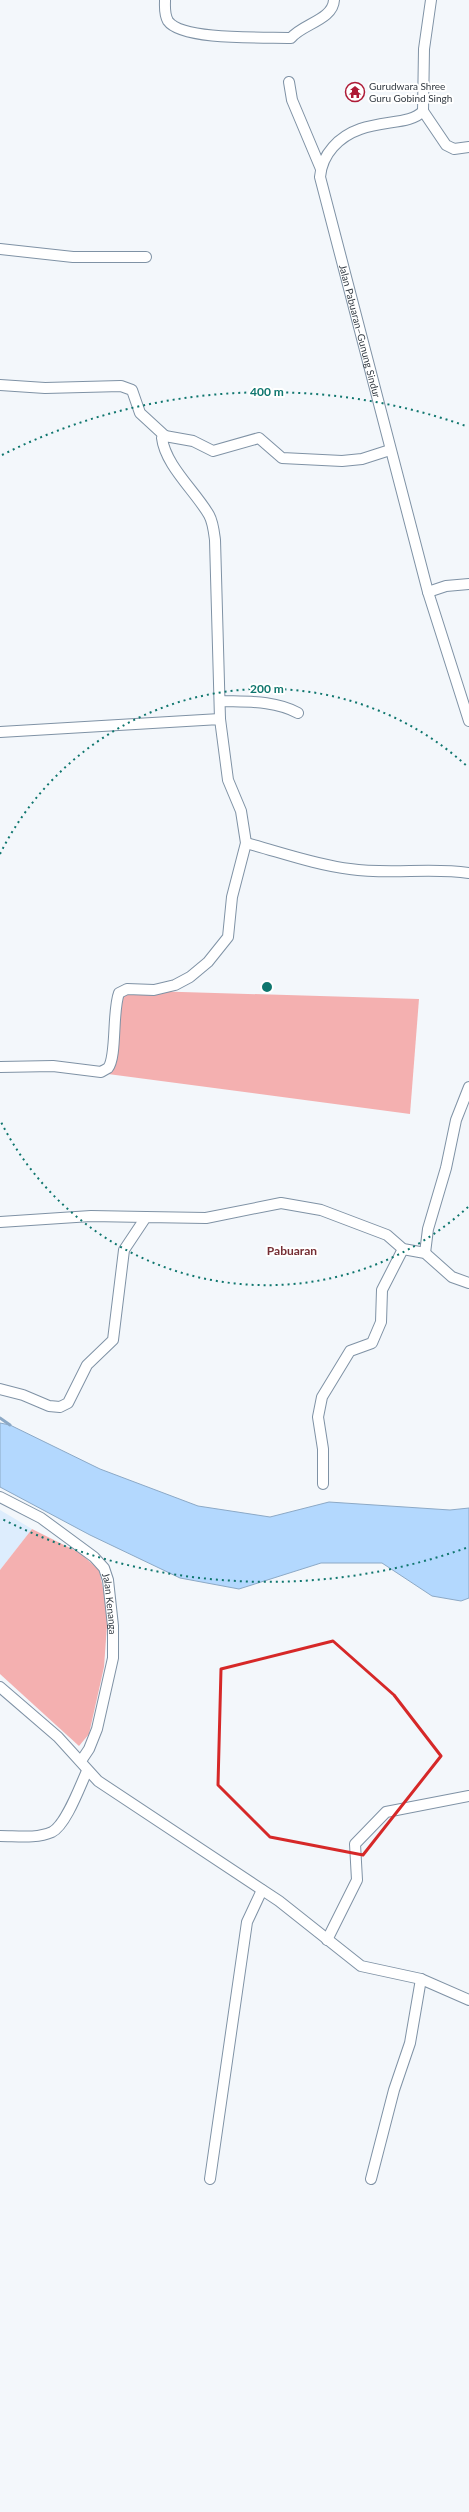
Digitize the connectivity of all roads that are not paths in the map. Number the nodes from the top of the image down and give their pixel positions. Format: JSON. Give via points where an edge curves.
{"nodes":[{"id":1,"x":165,"y":0,"type":"edge"},
{"id":2,"x":334,"y":0,"type":"edge"},
{"id":3,"x":431,"y":0,"type":"edge"},
{"id":4,"x":289,"y":82,"type":"dead end"},
{"id":5,"x":423,"y":112,"type":"junction"},
{"id":6,"x":469,"y":147,"type":"edge"},
{"id":7,"x":321,"y":169,"type":"junction"},
{"id":8,"x":0,"y":249,"type":"edge"},
{"id":9,"x":146,"y":257,"type":"dead end"},
{"id":10,"x":0,"y":385,"type":"edge"},
{"id":11,"x":165,"y":436,"type":"junction"},
{"id":12,"x":390,"y":450,"type":"junction"},
{"id":13,"x":469,"y":584,"type":"edge"},
{"id":14,"x":428,"y":592,"type":"junction"},
{"id":15,"x":220,"y":701,"type":"junction"},
{"id":16,"x":298,"y":713,"type":"dead end"},
{"id":17,"x":220,"y":719,"type":"junction"},
{"id":18,"x":469,"y":721,"type":"edge"},
{"id":19,"x":0,"y":732,"type":"edge"},
{"id":20,"x":246,"y":843,"type":"junction"},
{"id":21,"x":469,"y":873,"type":"edge"},
{"id":22,"x":0,"y":1067,"type":"edge"},
{"id":23,"x":469,"y":1088,"type":"edge"},
{"id":24,"x":146,"y":1217,"type":"junction"},
{"id":25,"x":0,"y":1222,"type":"edge"},
{"id":26,"x":403,"y":1249,"type":"junction"},
{"id":27,"x":425,"y":1253,"type":"junction"},
{"id":28,"x":469,"y":1284,"type":"edge"},
{"id":29,"x":0,"y":1389,"type":"edge"},
{"id":30,"x":323,"y":1484,"type":"dead end"},
{"id":31,"x":0,"y":1497,"type":"edge"},
{"id":32,"x":0,"y":1687,"type":"edge"},
{"id":33,"x":81,"y":1761,"type":"junction"},
{"id":34,"x":88,"y":1771,"type":"junction"},
{"id":35,"x":469,"y":1796,"type":"edge"},
{"id":36,"x":0,"y":1836,"type":"edge"},
{"id":37,"x":262,"y":1890,"type":"junction"},
{"id":38,"x":327,"y":1940,"type":"junction"},
{"id":39,"x":421,"y":1979,"type":"junction"},
{"id":40,"x":469,"y":2000,"type":"edge"},
{"id":41,"x":210,"y":2179,"type":"dead end"},
{"id":42,"x":371,"y":2179,"type":"dead end"}],
"edges":[{"from":1,"to":2,"type":"street","via":[[165,12],[169,22],[178,28],[209,36],[291,38],[302,27],[329,14],[334,6]]},
{"from":3,"to":5,"type":"street","via":[[424,49]]},
{"from":4,"to":7,"type":"street","via":[[292,100]]},
{"from":5,"to":6,"type":"street","via":[[446,145],[454,149]]},
{"from":5,"to":7,"type":"street","name":"Jalan Pabuaran–Gunung Sindur","via":[[415,117],[376,124],[348,133],[328,153]]},
{"from":7,"to":12,"type":"street","name":"Jalan Pabuaran–Gunung Sindur","via":[[321,186]]},
{"from":8,"to":9,"type":"street","via":[[73,257]]},
{"from":10,"to":11,"type":"street","via":[[45,388],[122,386],[132,390],[140,412]]},
{"from":11,"to":12,"type":"street","via":[[193,441],[213,451],[259,438],[282,458],[342,461],[362,459]]},
{"from":11,"to":15,"type":"street","via":[[162,438],[163,445],[177,470],[210,516],[215,540]]},
{"from":12,"to":14,"type":"street","name":"Jalan Pabuaran–Gunung Sindur"},
{"from":13,"to":14,"type":"street","via":[[446,586]]},
{"from":14,"to":18,"type":"street","name":"Jalan Pabuaran–Gunung Sindur"},
{"from":15,"to":16,"type":"street","via":[[270,703],[286,706]]},
{"from":15,"to":17,"type":"street"},
{"from":17,"to":19,"type":"street"},
{"from":17,"to":20,"type":"street","via":[[228,780],[241,811]]},
{"from":20,"to":21,"type":"street","via":[[350,869],[398,872],[452,870]]},
{"from":20,"to":22,"type":"street","via":[[232,897],[226,942],[208,962],[190,977],[175,985],[154,990],[127,989],[119,993],[115,1004],[112,1056],[108,1068],[101,1072],[53,1066]]},
{"from":23,"to":27,"type":"street","via":[[456,1120],[446,1168],[428,1229]]},
{"from":24,"to":25,"type":"street","via":[[91,1216]]},
{"from":24,"to":26,"type":"street","via":[[206,1218],[281,1203],[328,1213],[387,1235]]},
{"from":24,"to":29,"type":"street","via":[[124,1250],[113,1340],[88,1365],[68,1403],[60,1407],[49,1406]]},
{"from":26,"to":27,"type":"street"},
{"from":26,"to":30,"type":"street","via":[[382,1290],[381,1322],[372,1343],[350,1351],[322,1397],[318,1417],[323,1449]]},
{"from":27,"to":28,"type":"street","via":[[452,1277]]},
{"from":31,"to":33,"type":"street","name":"Jalan Kenanga","via":[[41,1518],[94,1557],[106,1574],[113,1626],[113,1658],[97,1729]]},
{"from":32,"to":33,"type":"street","via":[[58,1736]]},
{"from":33,"to":34,"type":"street"},
{"from":34,"to":36,"type":"street","via":[[61,1824],[52,1832],[32,1837]]},
{"from":34,"to":37,"type":"street","via":[[98,1781]]},
{"from":35,"to":38,"type":"street","via":[[386,1812],[355,1844],[357,1880]]},
{"from":37,"to":38,"type":"street"},
{"from":37,"to":41,"type":"street","via":[[247,1922]]},
{"from":38,"to":39,"type":"street","via":[[360,1966]]},
{"from":39,"to":40,"type":"street"},
{"from":39,"to":42,"type":"street","via":[[410,2043],[394,2090]]}]}
